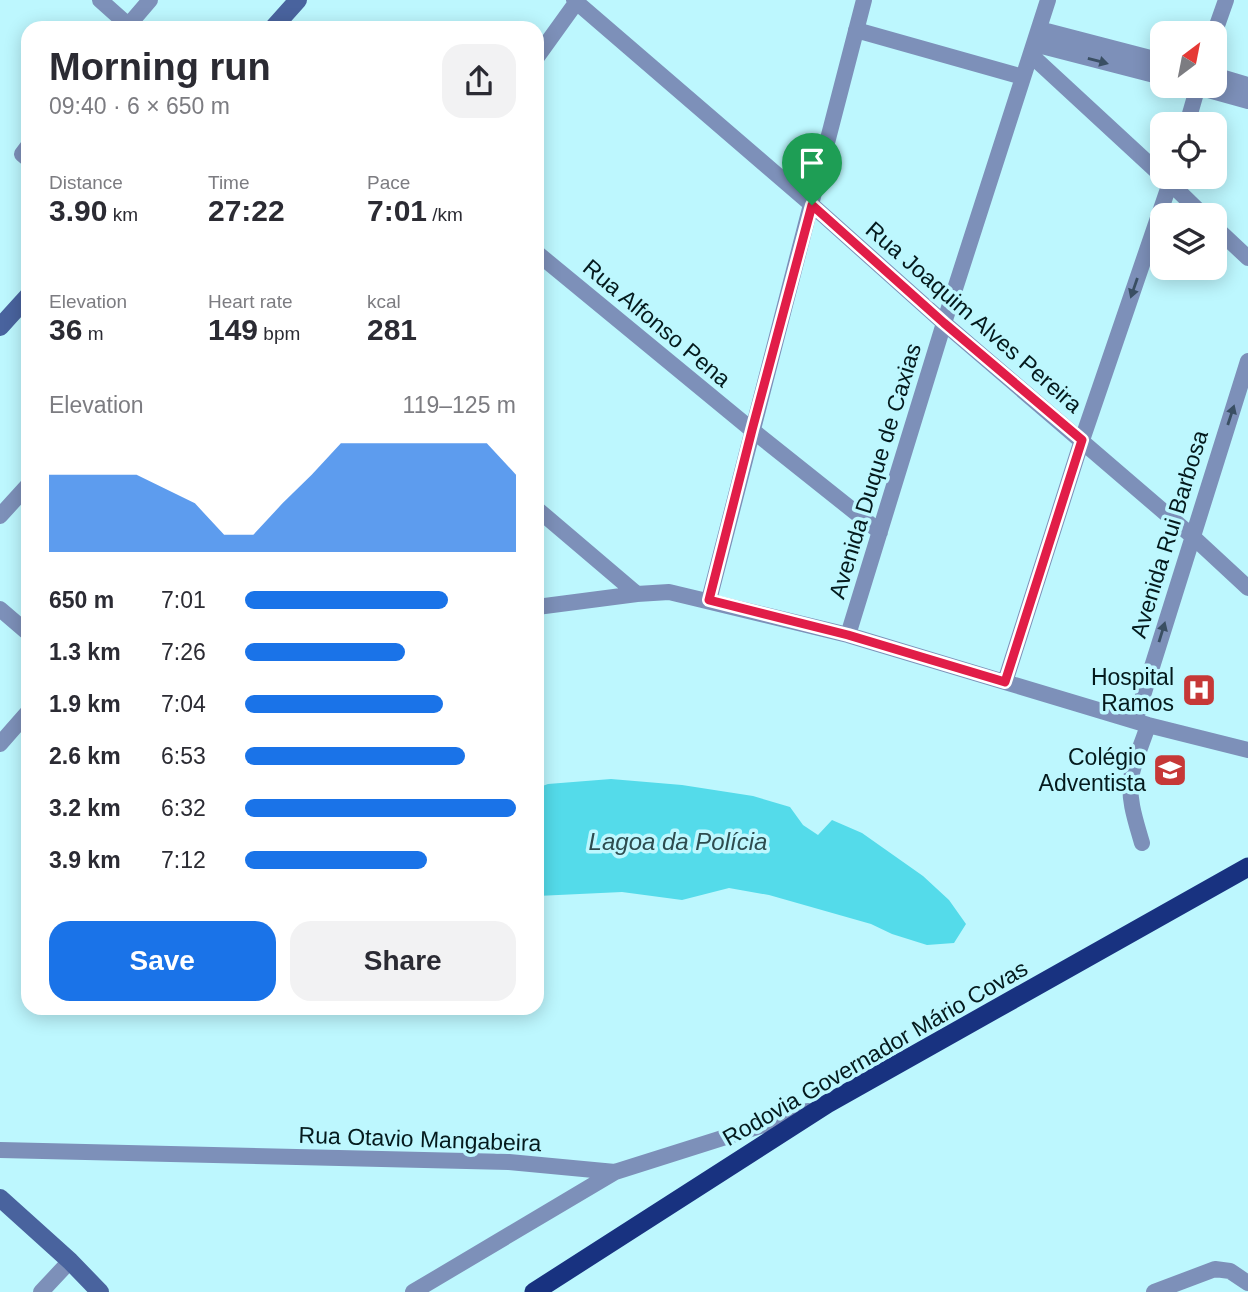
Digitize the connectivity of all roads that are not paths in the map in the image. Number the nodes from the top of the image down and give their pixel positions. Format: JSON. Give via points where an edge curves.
{"nodes":[{"id":1,"x":100,"y":0,"type":"edge"},
{"id":2,"x":150,"y":0,"type":"edge"},
{"id":3,"x":298,"y":0,"type":"edge"},
{"id":4,"x":864,"y":0,"type":"edge"},
{"id":5,"x":1048,"y":0,"type":"edge"},
{"id":6,"x":1226,"y":0,"type":"edge"},
{"id":7,"x":576,"y":1,"type":"edge"},
{"id":8,"x":122,"y":21,"type":"edge"},
{"id":9,"x":131,"y":21,"type":"edge"},
{"id":10,"x":279,"y":21,"type":"edge"},
{"id":11,"x":1219,"y":21,"type":"edge"},
{"id":12,"x":856,"y":30,"type":"junction"},
{"id":13,"x":1035,"y":43,"type":"junction"},
{"id":14,"x":544,"y":47,"type":"edge"},
{"id":15,"x":1150,"y":59,"type":"edge"},
{"id":16,"x":1150,"y":74,"type":"edge"},
{"id":17,"x":1023,"y":77,"type":"junction"},
{"id":18,"x":1227,"y":79,"type":"edge"},
{"id":19,"x":1248,"y":85,"type":"edge"},
{"id":20,"x":1227,"y":95,"type":"edge"},
{"id":21,"x":1248,"y":101,"type":"edge"},
{"id":22,"x":1150,"y":161,"type":"edge"},
{"id":23,"x":1163,"y":189,"type":"edge"},
{"id":24,"x":1178,"y":189,"type":"edge"},
{"id":25,"x":1191,"y":203,"type":"edge"},
{"id":26,"x":812,"y":205,"type":"junction"},
{"id":27,"x":1227,"y":238,"type":"edge"},
{"id":28,"x":1248,"y":258,"type":"edge"},
{"id":29,"x":544,"y":259,"type":"edge"},
{"id":30,"x":21,"y":304,"type":"edge"},
{"id":31,"x":944,"y":323,"type":"junction"},
{"id":32,"x":0,"y":327,"type":"edge"},
{"id":33,"x":1248,"y":361,"type":"edge"},
{"id":34,"x":752,"y":430,"type":"junction"},
{"id":35,"x":1082,"y":440,"type":"junction"},
{"id":36,"x":21,"y":493,"type":"edge"},
{"id":37,"x":544,"y":515,"type":"edge"},
{"id":38,"x":0,"y":516,"type":"edge"},
{"id":39,"x":880,"y":532,"type":"junction"},
{"id":40,"x":1192,"y":536,"type":"junction"},
{"id":41,"x":1248,"y":587,"type":"edge"},
{"id":42,"x":637,"y":594,"type":"junction"},
{"id":43,"x":709,"y":600,"type":"junction"},
{"id":44,"x":544,"y":606,"type":"edge"},
{"id":45,"x":0,"y":609,"type":"edge"},
{"id":46,"x":21,"y":627,"type":"edge"},
{"id":47,"x":848,"y":635,"type":"junction"},
{"id":48,"x":1005,"y":682,"type":"junction"},
{"id":49,"x":21,"y":720,"type":"edge"},
{"id":50,"x":1142,"y":723,"type":"junction"},
{"id":51,"x":0,"y":744,"type":"edge"},
{"id":52,"x":1248,"y":750,"type":"edge"},
{"id":53,"x":1142,"y":843,"type":"dead end"},
{"id":54,"x":1248,"y":867,"type":"edge"},
{"id":55,"x":827,"y":1104,"type":"junction"},
{"id":56,"x":0,"y":1150,"type":"edge"},
{"id":57,"x":615,"y":1172,"type":"junction"},
{"id":58,"x":0,"y":1198,"type":"edge"},
{"id":59,"x":70,"y":1261,"type":"junction"},
{"id":60,"x":1248,"y":1283,"type":"edge"},
{"id":61,"x":41,"y":1292,"type":"edge"},
{"id":62,"x":100,"y":1292,"type":"edge"},
{"id":63,"x":414,"y":1292,"type":"edge"},
{"id":64,"x":534,"y":1292,"type":"edge"},
{"id":65,"x":1154,"y":1292,"type":"edge"}],
"edges":[{"from":1,"to":8,"type":"street"},
{"from":2,"to":9,"type":"street"},
{"from":3,"to":10,"type":"main road"},
{"from":4,"to":12,"type":"street"},
{"from":5,"to":13,"type":"street","name":"Avenida Duque de Caxias"},
{"from":6,"to":11,"type":"street"},
{"from":7,"to":14,"type":"street"},
{"from":7,"to":26,"type":"street","name":"Rua Joaquim Alves Pereira"},
{"from":12,"to":17,"type":"street"},
{"from":12,"to":26,"type":"street"},
{"from":13,"to":15,"type":"street"},
{"from":13,"to":16,"type":"street","one_way":true},
{"from":13,"to":17,"type":"street","name":"Avenida Duque de Caxias"},
{"from":13,"to":22,"type":"street"},
{"from":17,"to":31,"type":"street","name":"Avenida Duque de Caxias"},
{"from":18,"to":19,"type":"street"},
{"from":20,"to":21,"type":"street"},
{"from":23,"to":35,"type":"street","one_way":true},
{"from":24,"to":25,"type":"street"},
{"from":26,"to":31,"type":"street","name":"Rua Joaquim Alves Pereira"},
{"from":26,"to":34,"type":"street"},
{"from":27,"to":28,"type":"street"},
{"from":29,"to":34,"type":"street","name":"Rua Alfonso Pena"},
{"from":30,"to":32,"type":"main road"},
{"from":31,"to":35,"type":"street","name":"Rua Joaquim Alves Pereira"},
{"from":31,"to":39,"type":"street","name":"Avenida Duque de Caxias"},
{"from":40,"to":33,"type":"street","name":"Avenida Rui Barbosa","one_way":true},
{"from":34,"to":39,"type":"street","name":"Rua Alfonso Pena"},
{"from":34,"to":43,"type":"street"},
{"from":35,"to":40,"type":"street","name":"Rua Joaquim Alves Pereira"},
{"from":35,"to":48,"type":"street"},
{"from":36,"to":38,"type":"street"},
{"from":37,"to":42,"type":"street"},
{"from":39,"to":47,"type":"street","name":"Avenida Duque de Caxias"},
{"from":40,"to":41,"type":"street","name":"Rua Joaquim Alves Pereira"},
{"from":50,"to":40,"type":"street","name":"Avenida Rui Barbosa","one_way":true},
{"from":42,"to":43,"type":"street","via":[[669,592]]},
{"from":42,"to":44,"type":"street"},
{"from":43,"to":47,"type":"street"},
{"from":45,"to":46,"type":"street"},
{"from":47,"to":48,"type":"street"},
{"from":48,"to":50,"type":"street"},
{"from":49,"to":51,"type":"street"},
{"from":50,"to":52,"type":"street"},
{"from":50,"to":53,"type":"street","name":"Avenida Rui Barbosa","via":[[1131,787]]},
{"from":54,"to":55,"type":"highway","name":"Rodovia Governador Mário Covas"},
{"from":55,"to":57,"type":"street","name":"Rua Otavio Mangabeira"},
{"from":55,"to":64,"type":"highway","name":"Rodovia Governador Mário Covas"},
{"from":56,"to":57,"type":"street","name":"Rua Otavio Mangabeira","via":[[509,1162]]},
{"from":57,"to":63,"type":"street"},
{"from":58,"to":59,"type":"main road"},
{"from":59,"to":61,"type":"street"},
{"from":59,"to":62,"type":"main road"},
{"from":60,"to":65,"type":"street","via":[[1230,1271],[1215,1269]]}]}
